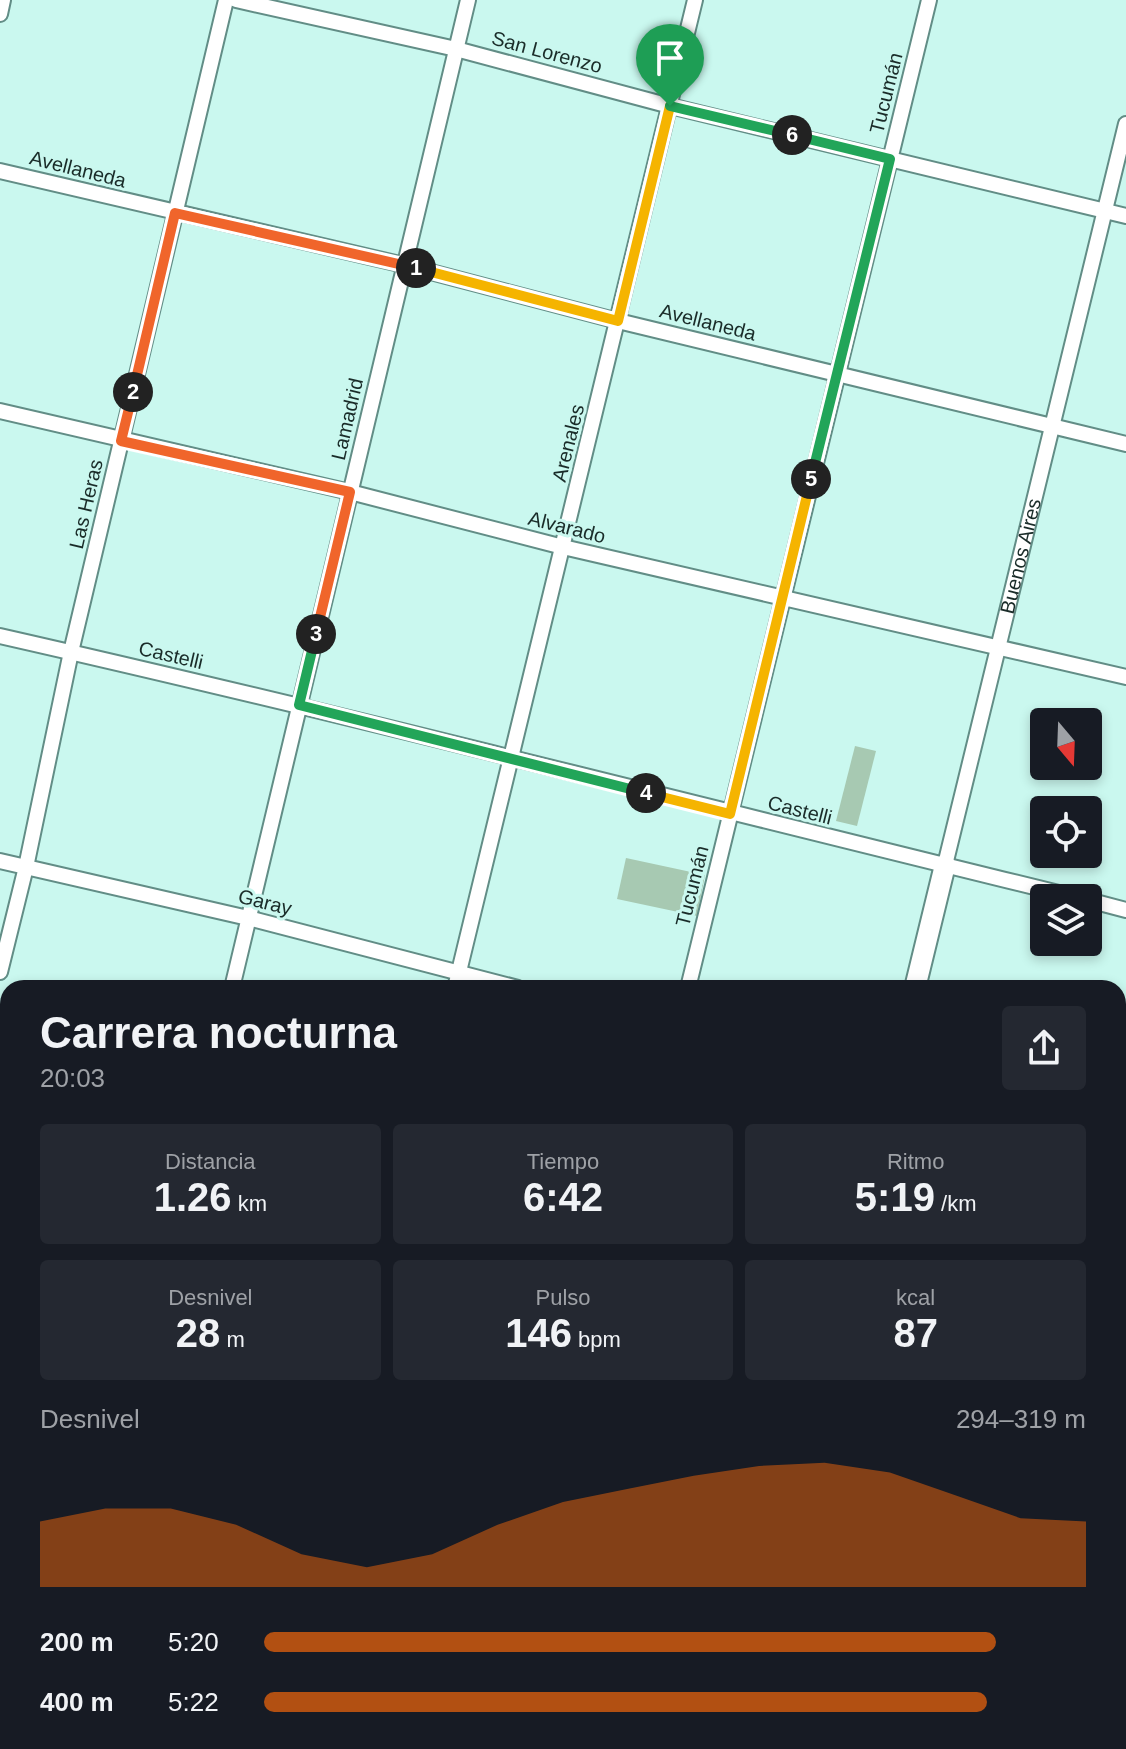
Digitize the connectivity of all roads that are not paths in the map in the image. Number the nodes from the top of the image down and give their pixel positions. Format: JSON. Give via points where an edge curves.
{"nodes":[{"id":1,"x":3,"y":0,"type":"edge"},
{"id":2,"x":226,"y":0,"type":"edge"},
{"id":3,"x":236,"y":0,"type":"edge"},
{"id":4,"x":468,"y":0,"type":"edge"},
{"id":5,"x":695,"y":0,"type":"edge"},
{"id":6,"x":929,"y":0,"type":"edge"},
{"id":7,"x":0,"y":14,"type":"edge"},
{"id":8,"x":456,"y":49,"type":"junction"},
{"id":9,"x":670,"y":106,"type":"junction"},
{"id":10,"x":1126,"y":124,"type":"edge"},
{"id":11,"x":890,"y":159,"type":"junction"},
{"id":12,"x":0,"y":171,"type":"edge"},
{"id":13,"x":1105,"y":211,"type":"junction"},
{"id":14,"x":175,"y":213,"type":"junction"},
{"id":15,"x":1126,"y":216,"type":"edge"},
{"id":16,"x":404,"y":265,"type":"junction"},
{"id":17,"x":618,"y":321,"type":"junction"},
{"id":18,"x":837,"y":374,"type":"junction"},
{"id":19,"x":0,"y":411,"type":"edge"},
{"id":20,"x":1052,"y":427,"type":"junction"},
{"id":21,"x":121,"y":441,"type":"junction"},
{"id":22,"x":1126,"y":444,"type":"edge"},
{"id":23,"x":350,"y":492,"type":"junction"},
{"id":24,"x":563,"y":547,"type":"junction"},
{"id":25,"x":782,"y":598,"type":"junction"},
{"id":26,"x":0,"y":636,"type":"edge"},
{"id":27,"x":999,"y":647,"type":"junction"},
{"id":28,"x":71,"y":652,"type":"junction"},
{"id":29,"x":1126,"y":677,"type":"edge"},
{"id":30,"x":299,"y":705,"type":"junction"},
{"id":31,"x":510,"y":759,"type":"junction"},
{"id":32,"x":730,"y":814,"type":"junction"},
{"id":33,"x":0,"y":861,"type":"edge"},
{"id":34,"x":945,"y":865,"type":"junction"},
{"id":35,"x":26,"y":867,"type":"junction"},
{"id":36,"x":1030,"y":886,"type":"edge"},
{"id":37,"x":1102,"y":904,"type":"edge"},
{"id":38,"x":1126,"y":910,"type":"edge"},
{"id":39,"x":248,"y":918,"type":"junction"},
{"id":40,"x":0,"y":972,"type":"edge"},
{"id":41,"x":234,"y":980,"type":"edge"},
{"id":42,"x":453,"y":980,"type":"edge"},
{"id":43,"x":456,"y":980,"type":"edge"},
{"id":44,"x":690,"y":980,"type":"edge"},
{"id":45,"x":917,"y":980,"type":"edge"}],
"edges":[{"from":1,"to":7,"type":"street"},
{"from":2,"to":14,"type":"street","name":"Las Heras"},
{"from":3,"to":8,"type":"street","name":"San Lorenzo"},
{"from":4,"to":8,"type":"street","name":"Lamadrid"},
{"from":5,"to":9,"type":"street","name":"Arenales"},
{"from":6,"to":11,"type":"street","name":"Tucumán"},
{"from":8,"to":9,"type":"street","name":"San Lorenzo"},
{"from":8,"to":16,"type":"street","name":"Lamadrid"},
{"from":9,"to":11,"type":"street","name":"San Lorenzo"},
{"from":9,"to":17,"type":"street","name":"Arenales"},
{"from":10,"to":13,"type":"street","name":"Buenos Aires"},
{"from":11,"to":13,"type":"street","name":"San Lorenzo"},
{"from":11,"to":18,"type":"street","name":"Tucumán"},
{"from":12,"to":14,"type":"street","name":"Avellaneda"},
{"from":13,"to":15,"type":"street","name":"San Lorenzo"},
{"from":13,"to":20,"type":"street","name":"Buenos Aires"},
{"from":14,"to":16,"type":"street","name":"Avellaneda"},
{"from":14,"to":21,"type":"street","name":"Las Heras"},
{"from":16,"to":17,"type":"street","name":"Avellaneda"},
{"from":16,"to":23,"type":"street","name":"Lamadrid"},
{"from":17,"to":18,"type":"street","name":"Avellaneda"},
{"from":17,"to":24,"type":"street","name":"Arenales"},
{"from":18,"to":20,"type":"street","name":"Avellaneda"},
{"from":18,"to":25,"type":"street","name":"Tucumán"},
{"from":19,"to":21,"type":"street","name":"Alvarado"},
{"from":20,"to":22,"type":"street","name":"Avellaneda"},
{"from":20,"to":27,"type":"street","name":"Buenos Aires"},
{"from":21,"to":23,"type":"street","name":"Alvarado"},
{"from":21,"to":28,"type":"street","name":"Las Heras"},
{"from":23,"to":24,"type":"street","name":"Alvarado"},
{"from":23,"to":30,"type":"street","name":"Lamadrid"},
{"from":24,"to":25,"type":"street","name":"Alvarado"},
{"from":24,"to":31,"type":"street","name":"Arenales"},
{"from":25,"to":27,"type":"street","name":"Alvarado"},
{"from":25,"to":32,"type":"street","name":"Tucumán"},
{"from":26,"to":28,"type":"street","name":"Castelli"},
{"from":27,"to":29,"type":"street","name":"Alvarado"},
{"from":27,"to":34,"type":"street","name":"Buenos Aires"},
{"from":28,"to":30,"type":"street","name":"Castelli"},
{"from":28,"to":35,"type":"street","name":"Las Heras"},
{"from":30,"to":31,"type":"street","name":"Castelli"},
{"from":30,"to":39,"type":"street","name":"Lamadrid"},
{"from":31,"to":32,"type":"street","name":"Castelli"},
{"from":31,"to":43,"type":"street","name":"Arenales"},
{"from":32,"to":34,"type":"street","name":"Castelli"},
{"from":32,"to":44,"type":"street","name":"Tucumán"},
{"from":33,"to":35,"type":"street","name":"Garay"},
{"from":34,"to":36,"type":"street","name":"Castelli"},
{"from":34,"to":45,"type":"street","name":"Buenos Aires"},
{"from":35,"to":39,"type":"street","name":"Garay"},
{"from":35,"to":40,"type":"street","name":"Las Heras"},
{"from":37,"to":38,"type":"street"},
{"from":39,"to":41,"type":"street","name":"Lamadrid"},
{"from":39,"to":42,"type":"street","name":"Garay"}]}
